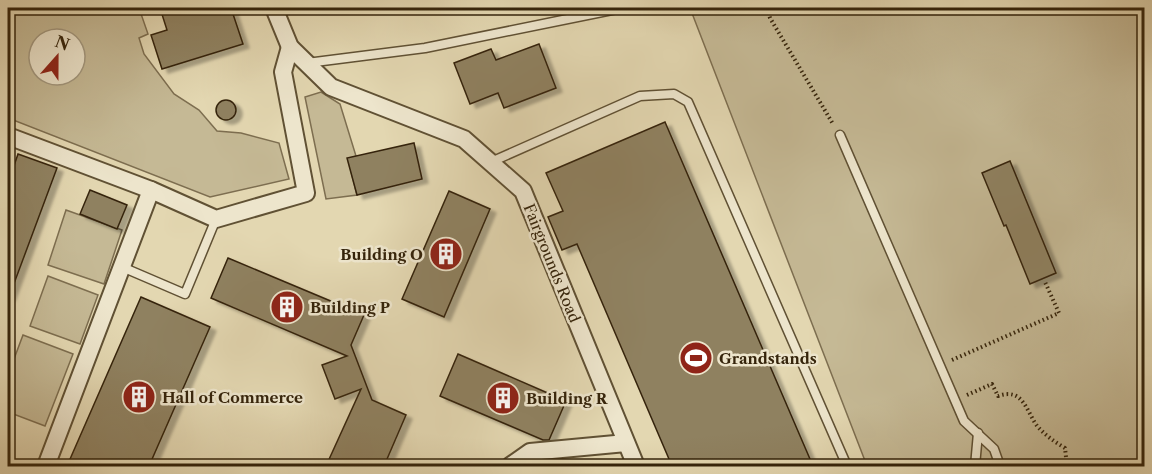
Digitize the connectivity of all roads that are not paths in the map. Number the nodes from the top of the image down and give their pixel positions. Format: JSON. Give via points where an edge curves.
{"nodes":[{"id":1,"x":274,"y":8,"type":"edge"},
{"id":2,"x":618,"y":8,"type":"edge"},
{"id":3,"x":290,"y":47,"type":"junction"},
{"id":4,"x":307,"y":63,"type":"junction"},
{"id":5,"x":840,"y":135,"type":"road end"},
{"id":6,"x":8,"y":136,"type":"edge"},
{"id":7,"x":490,"y":162,"type":"junction"},
{"id":8,"x":151,"y":190,"type":"junction"},
{"id":9,"x":216,"y":219,"type":"junction"},
{"id":10,"x":122,"y":267,"type":"junction"},
{"id":11,"x":978,"y":434,"type":"junction"},
{"id":12,"x":626,"y":443,"type":"junction"},
{"id":13,"x":46,"y":466,"type":"edge"},
{"id":14,"x":510,"y":466,"type":"edge"},
{"id":15,"x":636,"y":466,"type":"edge"},
{"id":16,"x":847,"y":466,"type":"edge"},
{"id":17,"x":975,"y":466,"type":"edge"},
{"id":18,"x":1000,"y":466,"type":"edge"}],
"edges":[{"from":1,"to":3,"type":"street","name":"Fairgrounds Road"},
{"from":2,"to":4,"type":"lane","via":[[425,48]]},
{"from":3,"to":4,"type":"street","name":"Fairgrounds Road"},
{"from":3,"to":9,"type":"street","via":[[283,72],[306,193]]},
{"from":4,"to":7,"type":"street","name":"Fairgrounds Road","via":[[331,87],[464,139]]},
{"from":5,"to":11,"type":"lane","via":[[964,421]]},
{"from":6,"to":8,"type":"street"},
{"from":7,"to":12,"type":"street","name":"Fairgrounds Road","via":[[522,191]]},
{"from":7,"to":16,"type":"lane","via":[[640,96],[674,94],[688,102]]},
{"from":8,"to":9,"type":"street"},
{"from":8,"to":10,"type":"street"},
{"from":9,"to":10,"type":"lane","via":[[185,294]]},
{"from":10,"to":13,"type":"street"},
{"from":11,"to":17,"type":"lane"},
{"from":11,"to":18,"type":"lane","via":[[994,449]]},
{"from":12,"to":14,"type":"street","via":[[530,452]]},
{"from":12,"to":15,"type":"street","name":"Fairgrounds Road"}]}
